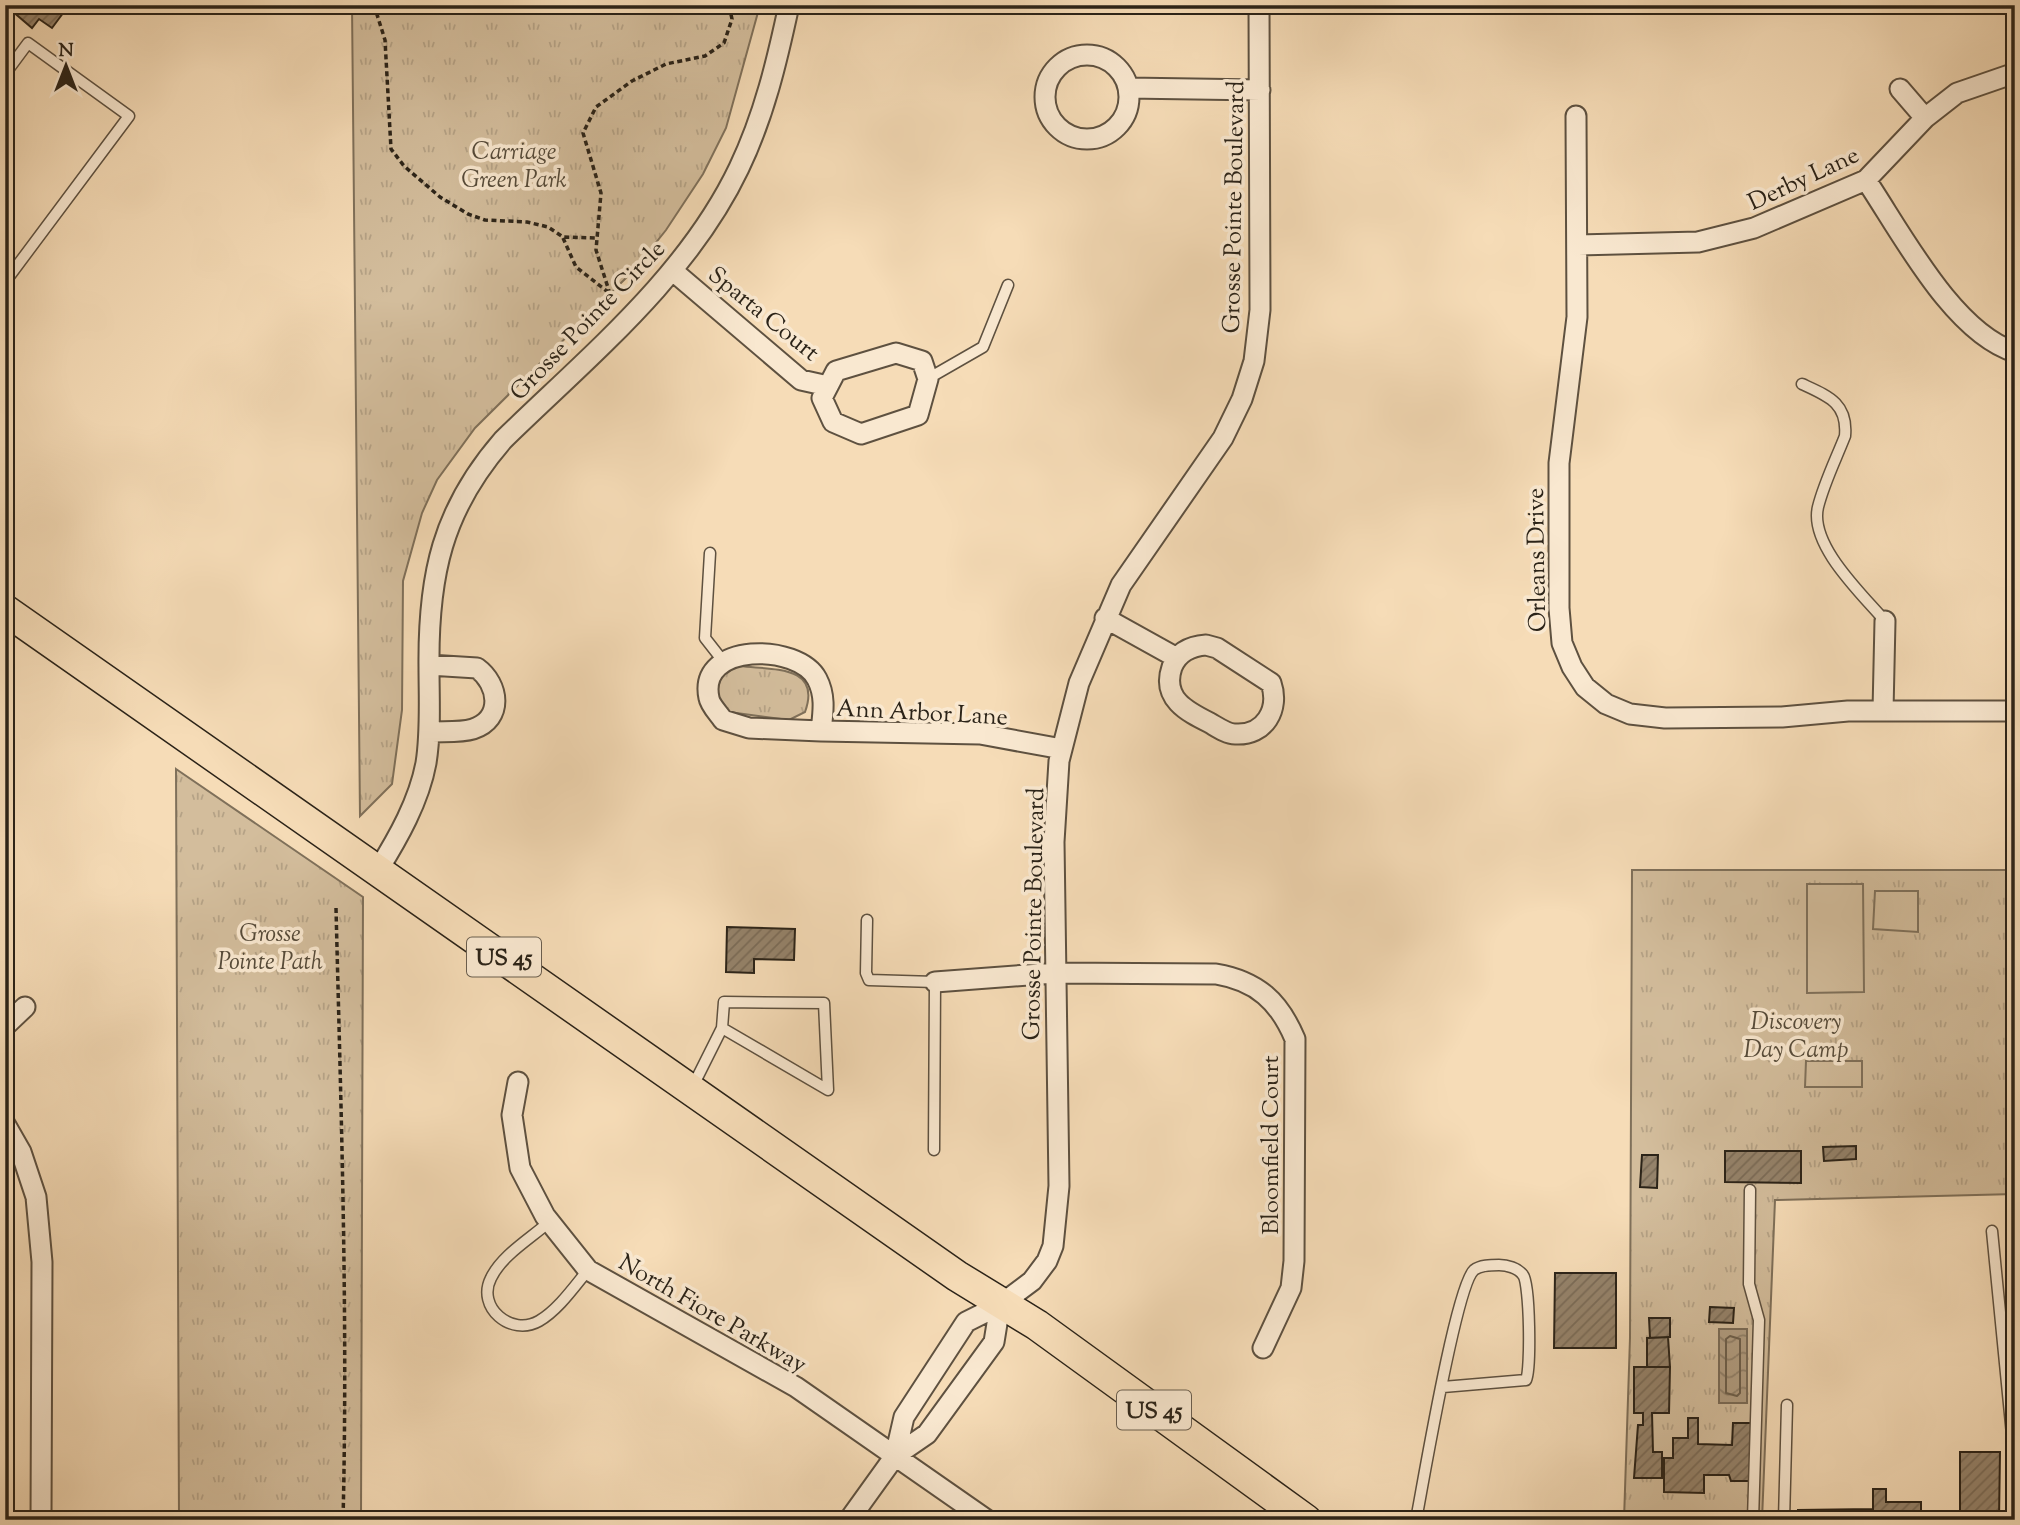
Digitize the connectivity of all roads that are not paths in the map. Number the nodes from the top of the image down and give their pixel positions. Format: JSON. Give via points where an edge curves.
{"nodes":[{"id":1,"x":789,"y":5,"type":"edge"},
{"id":2,"x":1259,"y":5,"type":"edge"},
{"id":3,"x":2015,"y":73,"type":"edge"},
{"id":4,"x":5,"y":74,"type":"edge"},
{"id":5,"x":1128,"y":88,"type":"junction"},
{"id":6,"x":1900,"y":89,"type":"dead end"},
{"id":7,"x":1260,"y":90,"type":"junction"},
{"id":8,"x":1576,"y":116,"type":"dead end"},
{"id":9,"x":1925,"y":118,"type":"junction"},
{"id":10,"x":1866,"y":180,"type":"junction"},
{"id":11,"x":1578,"y":245,"type":"junction"},
{"id":12,"x":673,"y":271,"type":"junction"},
{"id":13,"x":5,"y":282,"type":"edge"},
{"id":14,"x":1008,"y":285,"type":"dead end"},
{"id":15,"x":2015,"y":352,"type":"edge"},
{"id":16,"x":927,"y":375,"type":"junction"},
{"id":17,"x":1802,"y":384,"type":"dead end"},
{"id":18,"x":828,"y":386,"type":"junction"},
{"id":19,"x":709,"y":554,"type":"dead end"},
{"id":20,"x":5,"y":610,"type":"edge"},
{"id":21,"x":1105,"y":618,"type":"junction"},
{"id":22,"x":1885,"y":621,"type":"joint"},
{"id":23,"x":1177,"y":658,"type":"junction"},
{"id":24,"x":723,"y":662,"type":"junction"},
{"id":25,"x":429,"y":665,"type":"junction"},
{"id":26,"x":1883,"y":711,"type":"junction"},
{"id":27,"x":2015,"y":711,"type":"edge"},
{"id":28,"x":821,"y":731,"type":"junction"},
{"id":29,"x":429,"y":732,"type":"junction"},
{"id":30,"x":1062,"y":749,"type":"junction"},
{"id":31,"x":378,"y":870,"type":"junction"},
{"id":32,"x":867,"y":920,"type":"dead end"},
{"id":33,"x":1054,"y":973,"type":"junction"},
{"id":34,"x":935,"y":982,"type":"junction"},
{"id":35,"x":25,"y":1007,"type":"dead end"},
{"id":36,"x":5,"y":1026,"type":"edge"},
{"id":37,"x":722,"y":1028,"type":"junction"},
{"id":38,"x":518,"y":1082,"type":"dead end"},
{"id":39,"x":691,"y":1090,"type":"junction"},
{"id":40,"x":5,"y":1124,"type":"edge"},
{"id":41,"x":934,"y":1150,"type":"dead end"},
{"id":42,"x":1750,"y":1189,"type":"dead end"},
{"id":43,"x":549,"y":1222,"type":"junction"},
{"id":44,"x":1992,"y":1231,"type":"dead end"},
{"id":45,"x":588,"y":1270,"type":"junction"},
{"id":46,"x":1000,"y":1305,"type":"junction"},
{"id":47,"x":1263,"y":1348,"type":"dead end"},
{"id":48,"x":1443,"y":1387,"type":"junction"},
{"id":49,"x":1787,"y":1405,"type":"dead end"},
{"id":50,"x":895,"y":1456,"type":"junction"},
{"id":51,"x":2015,"y":1465,"type":"edge"},
{"id":52,"x":41,"y":1520,"type":"edge"},
{"id":53,"x":849,"y":1520,"type":"edge"},
{"id":54,"x":987,"y":1520,"type":"edge"},
{"id":55,"x":1306,"y":1520,"type":"edge"},
{"id":56,"x":1416,"y":1520,"type":"edge"},
{"id":57,"x":1753,"y":1520,"type":"edge"},
{"id":58,"x":1784,"y":1520,"type":"edge"}],
"edges":[{"from":1,"to":12,"type":"street","name":"Grosse Pointe Circle","via":[[765,103],[740,166],[704,230]]},
{"from":2,"to":7,"type":"street","name":"Grosse Pointe Boulevard"},
{"from":3,"to":9,"type":"street","name":"Derby Lane","via":[[1957,93]]},
{"from":4,"to":13,"type":"lane","via":[[28,43],[128,116]]},
{"from":5,"to":5,"type":"street","via":[[1123,119],[1102,136],[1075,138],[1062,132],[1046,109],[1045,96],[1054,70],[1078,56],[1105,59],[1117,68]]},
{"from":5,"to":7,"type":"street"},
{"from":6,"to":9,"type":"street"},
{"from":7,"to":21,"type":"street","name":"Grosse Pointe Boulevard","via":[[1260,310],[1254,361],[1223,438],[1121,585]]},
{"from":8,"to":11,"type":"street","name":"Orleans Drive"},
{"from":9,"to":10,"type":"street","name":"Derby Lane"},
{"from":10,"to":11,"type":"street","name":"Derby Lane","via":[[1724,238],[1661,245]]},
{"from":10,"to":15,"type":"street","via":[[1951,306],[1975,331]]},
{"from":11,"to":26,"type":"street","name":"Orleans Drive","via":[[1575,353],[1559,463],[1559,608],[1562,643],[1585,687],[1606,704],[1630,714],[1665,718]]},
{"from":12,"to":18,"type":"street","name":"Sparta Court","via":[[801,380]]},
{"from":12,"to":25,"type":"street","name":"Grosse Pointe Circle","via":[[503,440],[467,488],[441,544],[433,580]]},
{"from":14,"to":16,"type":"lane","via":[[983,347]]},
{"from":16,"to":18,"type":"street","name":"Sparta Court","via":[[922,361],[896,353],[836,371]]},
{"from":16,"to":18,"type":"street","name":"Sparta Court","via":[[918,415],[861,434],[833,422],[822,398]]},
{"from":17,"to":22,"type":"lane","via":[[1832,398],[1846,424],[1817,509],[1818,530],[1828,553]]},
{"from":19,"to":24,"type":"lane","via":[[705,638]]},
{"from":20,"to":31,"type":"main road","number":"US 45"},
{"from":21,"to":23,"type":"street"},
{"from":21,"to":30,"type":"street","name":"Grosse Pointe Boulevard","via":[[1079,683]]},
{"from":22,"to":26,"type":"street"},
{"from":23,"to":23,"type":"street","via":[[1195,646],[1217,648],[1271,683],[1275,704],[1271,715],[1255,730],[1233,735],[1181,708],[1170,679]]},
{"from":24,"to":28,"type":"street","name":"Ann Arbor Lane","via":[[738,655],[770,655],[800,662],[816,677],[824,699]]},
{"from":24,"to":28,"type":"street","name":"Ann Arbor Lane","via":[[709,678],[709,699],[723,720],[749,728]]},
{"from":25,"to":29,"type":"street","name":"Grosse Pointe Circle"},
{"from":25,"to":29,"type":"street","via":[[477,668],[496,694],[492,714],[476,729]]},
{"from":26,"to":27,"type":"street","name":"Orleans Drive"},
{"from":28,"to":30,"type":"street","name":"Ann Arbor Lane","via":[[980,734]]},
{"from":29,"to":31,"type":"street","name":"Grosse Pointe Circle","via":[[416,796]]},
{"from":30,"to":33,"type":"street","name":"Grosse Pointe Boulevard","via":[[1054,842]]},
{"from":31,"to":39,"type":"main road","number":"US 45"},
{"from":32,"to":34,"type":"lane","via":[[869,980]]},
{"from":33,"to":34,"type":"street","name":"Bloomfield Court"},
{"from":33,"to":46,"type":"street","name":"Grosse Pointe Boulevard","via":[[1057,1223],[1047,1261],[1032,1281]]},
{"from":33,"to":47,"type":"street","name":"Bloomfield Court","via":[[1216,974],[1238,978],[1268,994],[1285,1015],[1295,1039],[1294,1261],[1291,1288]]},
{"from":34,"to":41,"type":"lane"},
{"from":35,"to":36,"type":"street"},
{"from":37,"to":37,"type":"lane","via":[[724,1002],[824,1003],[828,1090]]},
{"from":37,"to":39,"type":"lane"},
{"from":38,"to":43,"type":"street","name":"North Fiore Parkway","via":[[512,1115],[520,1168]]},
{"from":39,"to":46,"type":"main road","number":"US 45"},
{"from":40,"to":52,"type":"street","via":[[21,1152],[36,1197],[42,1262]]},
{"from":42,"to":57,"type":"lane","via":[[1749,1284],[1759,1320]]},
{"from":43,"to":45,"type":"street","name":"North Fiore Parkway"},
{"from":43,"to":45,"type":"lane","via":[[498,1266],[486,1297],[491,1309],[511,1324],[540,1321]]},
{"from":44,"to":51,"type":"lane"},
{"from":45,"to":50,"type":"street","name":"North Fiore Parkway","via":[[757,1364]]},
{"from":46,"to":50,"type":"street","name":"Grosse Pointe Boulevard","via":[[994,1342],[927,1434]]},
{"from":46,"to":50,"type":"street","name":"Grosse Pointe Boulevard","via":[[966,1322],[904,1417]]},
{"from":46,"to":55,"type":"main road","number":"US 45","via":[[1037,1325]]},
{"from":48,"to":48,"type":"lane","via":[[1459,1303],[1469,1277],[1487,1265],[1518,1270],[1527,1285],[1526,1381]]},
{"from":48,"to":56,"type":"lane"},
{"from":49,"to":58,"type":"lane"},
{"from":50,"to":53,"type":"street","name":"Grosse Pointe Boulevard"},
{"from":50,"to":54,"type":"street","name":"North Fiore Parkway"}]}
